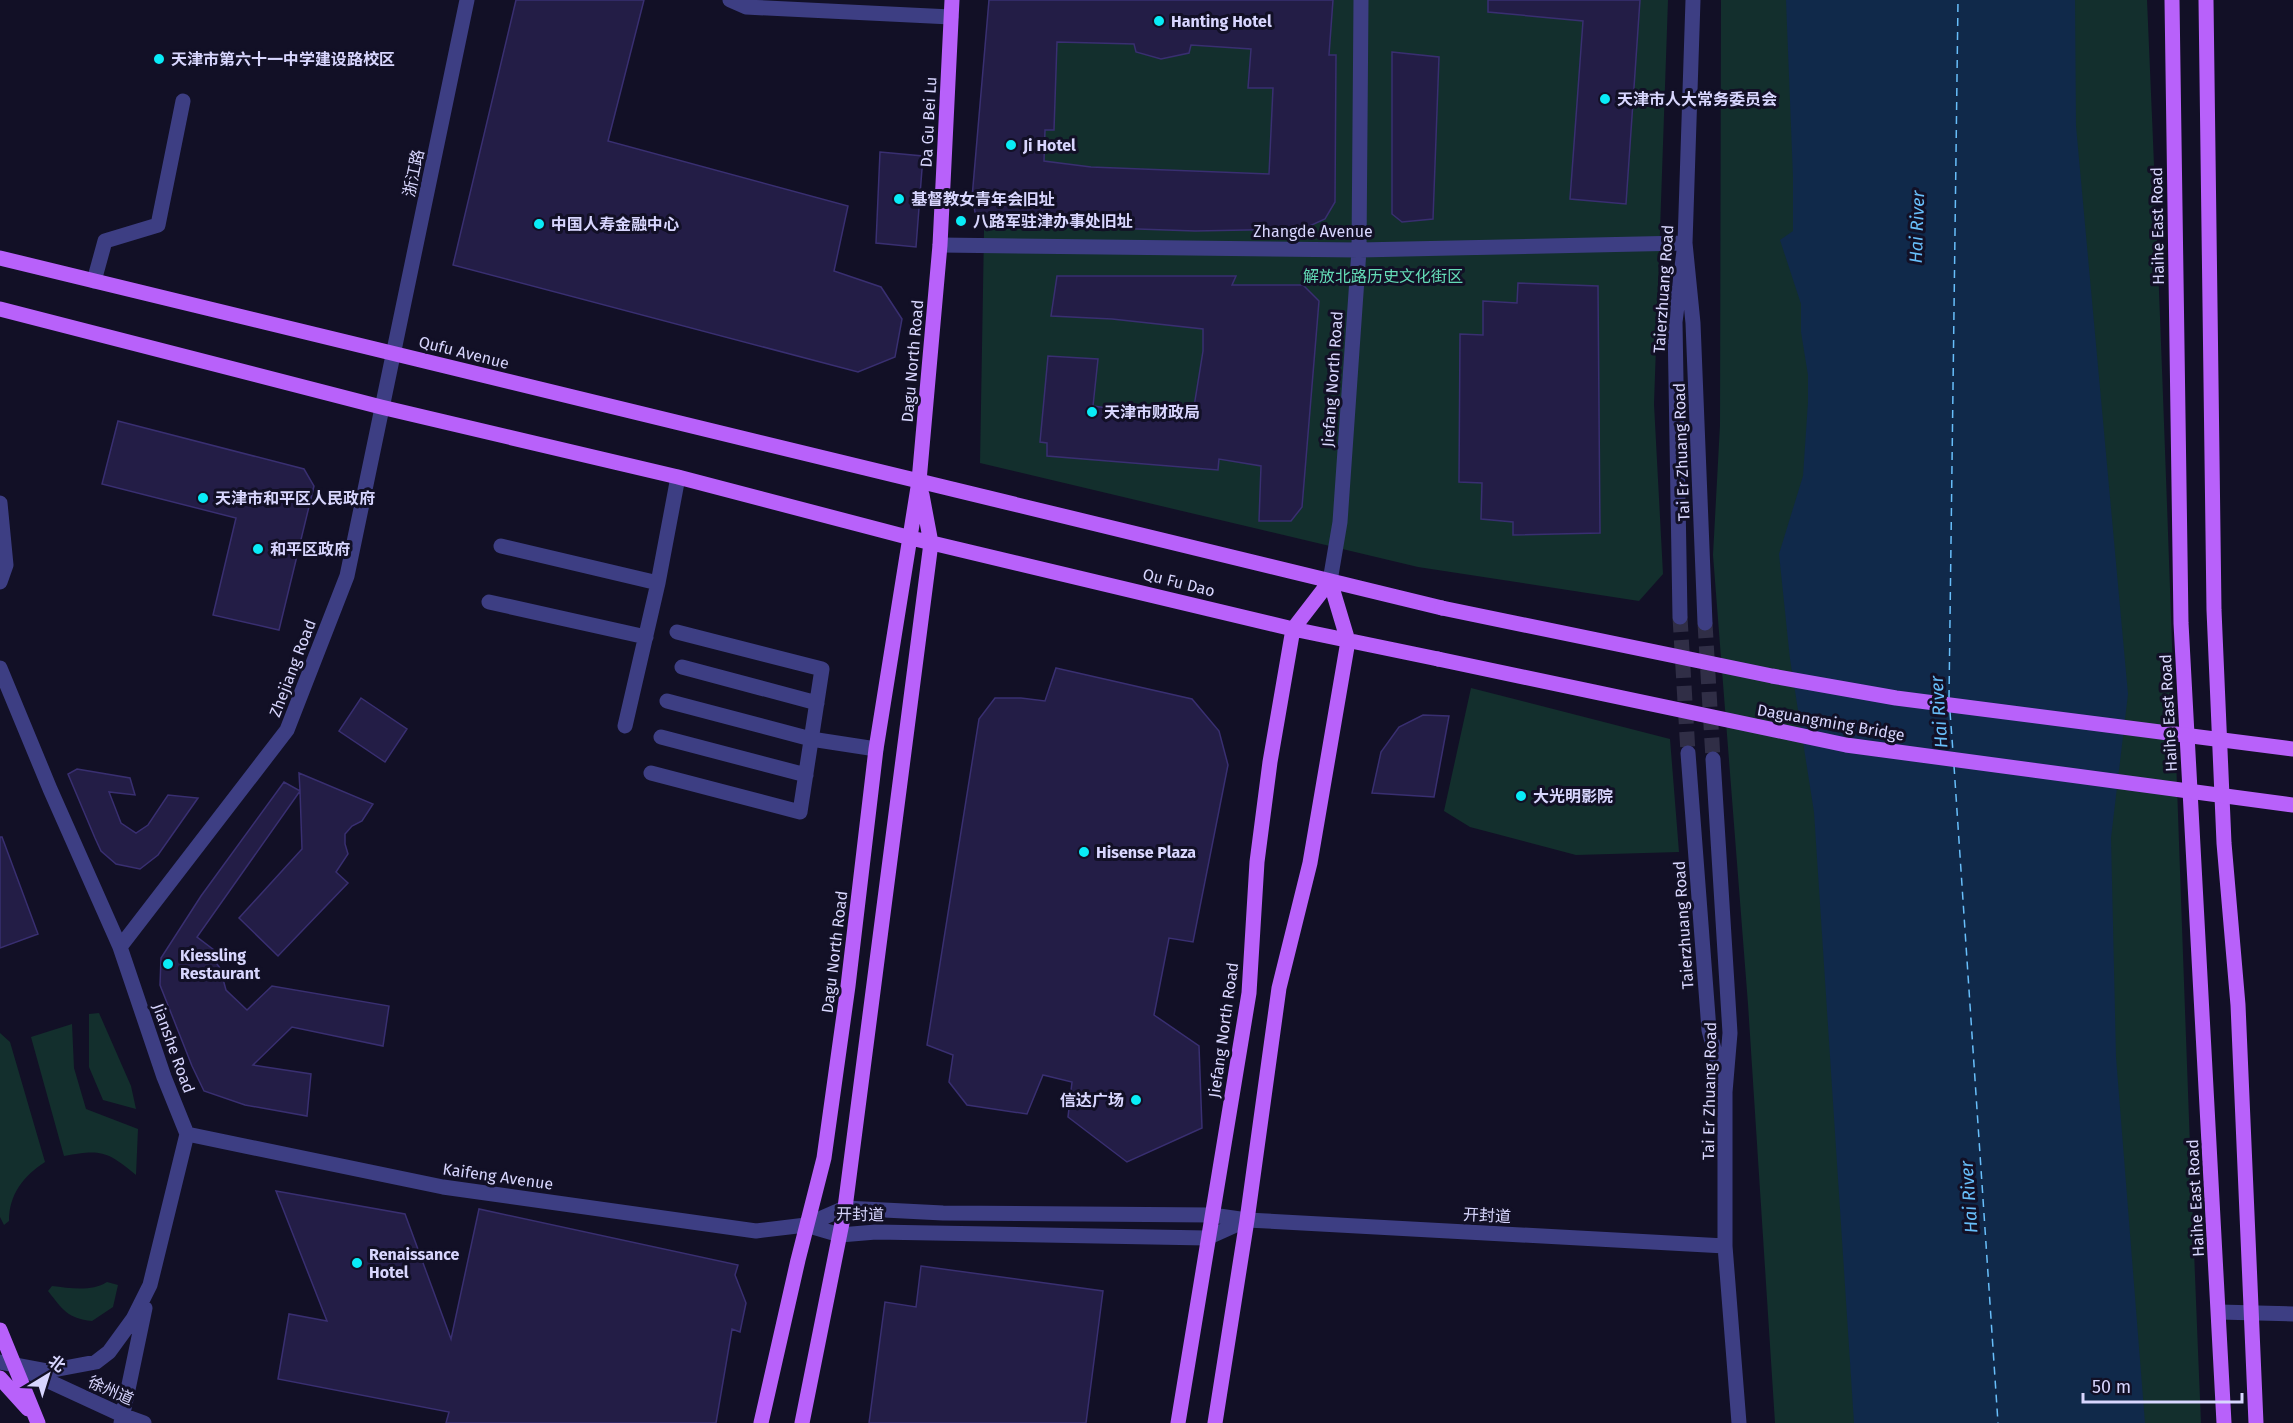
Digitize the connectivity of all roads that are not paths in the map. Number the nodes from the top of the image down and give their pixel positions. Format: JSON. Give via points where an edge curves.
{"nodes":[{"id":1,"x":467,"y":0,"type":"edge"},
{"id":2,"x":730,"y":0,"type":"edge"},
{"id":3,"x":952,"y":0,"type":"edge"},
{"id":4,"x":1361,"y":0,"type":"edge"},
{"id":5,"x":1693,"y":0,"type":"edge"},
{"id":6,"x":2172,"y":0,"type":"edge"},
{"id":7,"x":2206,"y":0,"type":"edge"},
{"id":8,"x":951,"y":17,"type":"junction"},
{"id":9,"x":183,"y":101,"type":"dead end"},
{"id":10,"x":1685,"y":243,"type":"junction"},
{"id":11,"x":940,"y":246,"type":"junction"},
{"id":12,"x":1359,"y":250,"type":"junction"},
{"id":13,"x":0,"y":258,"type":"edge"},
{"id":14,"x":94,"y":281,"type":"junction"},
{"id":15,"x":0,"y":309,"type":"edge"},
{"id":16,"x":394,"y":353,"type":"junction"},
{"id":17,"x":381,"y":407,"type":"junction"},
{"id":18,"x":678,"y":477,"type":"junction"},
{"id":19,"x":919,"y":481,"type":"junction"},
{"id":20,"x":0,"y":503,"type":"edge"},
{"id":21,"x":911,"y":538,"type":"junction"},
{"id":22,"x":931,"y":543,"type":"junction"},
{"id":23,"x":501,"y":546,"type":"dead end"},
{"id":24,"x":1330,"y":581,"type":"junction"},
{"id":25,"x":0,"y":582,"type":"edge"},
{"id":26,"x":658,"y":583,"type":"junction"},
{"id":27,"x":489,"y":602,"type":"dead end"},
{"id":28,"x":1680,"y":617,"type":"tunnel mouth"},
{"id":29,"x":1705,"y":623,"type":"tunnel mouth"},
{"id":30,"x":1293,"y":629,"type":"junction"},
{"id":31,"x":677,"y":632,"type":"dead end"},
{"id":32,"x":646,"y":637,"type":"junction"},
{"id":33,"x":1348,"y":641,"type":"junction"},
{"id":34,"x":1438,"y":659,"type":"joint"},
{"id":35,"x":682,"y":667,"type":"dead end"},
{"id":36,"x":0,"y":668,"type":"edge"},
{"id":37,"x":667,"y":701,"type":"dead end"},
{"id":38,"x":817,"y":703,"type":"junction"},
{"id":39,"x":625,"y":726,"type":"dead end"},
{"id":40,"x":661,"y":737,"type":"dead end"},
{"id":41,"x":811,"y":739,"type":"junction"},
{"id":42,"x":876,"y":749,"type":"junction"},
{"id":43,"x":2293,"y":749,"type":"edge"},
{"id":44,"x":1688,"y":753,"type":"tunnel mouth"},
{"id":45,"x":1713,"y":759,"type":"tunnel mouth"},
{"id":46,"x":651,"y":773,"type":"dead end"},
{"id":47,"x":806,"y":775,"type":"junction"},
{"id":48,"x":2293,"y":805,"type":"edge"},
{"id":49,"x":120,"y":947,"type":"junction"},
{"id":50,"x":1725,"y":1092,"type":"junction"},
{"id":51,"x":187,"y":1134,"type":"junction"},
{"id":52,"x":845,"y":1208,"type":"junction"},
{"id":53,"x":1212,"y":1215,"type":"junction"},
{"id":54,"x":1247,"y":1220,"type":"junction"},
{"id":55,"x":806,"y":1225,"type":"junction"},
{"id":56,"x":840,"y":1235,"type":"junction"},
{"id":57,"x":1207,"y":1238,"type":"junction"},
{"id":58,"x":1725,"y":1246,"type":"junction"},
{"id":59,"x":150,"y":1285,"type":"junction"},
{"id":60,"x":2219,"y":1312,"type":"junction"},
{"id":61,"x":2252,"y":1313,"type":"junction"},
{"id":62,"x":2293,"y":1314,"type":"edge"},
{"id":63,"x":0,"y":1330,"type":"edge"},
{"id":64,"x":0,"y":1360,"type":"edge"},
{"id":65,"x":16,"y":1366,"type":"junction"},
{"id":66,"x":0,"y":1378,"type":"edge"},
{"id":67,"x":121,"y":1419,"type":"edge"},
{"id":68,"x":38,"y":1422,"type":"edge"},
{"id":69,"x":144,"y":1423,"type":"edge"},
{"id":70,"x":761,"y":1423,"type":"edge"},
{"id":71,"x":802,"y":1423,"type":"edge"},
{"id":72,"x":1178,"y":1423,"type":"edge"},
{"id":73,"x":1215,"y":1423,"type":"edge"},
{"id":74,"x":1739,"y":1423,"type":"edge"},
{"id":75,"x":2224,"y":1423,"type":"edge"},
{"id":76,"x":2256,"y":1423,"type":"edge"}],
"edges":[{"from":1,"to":16,"type":"street","name":"浙江路"},
{"from":2,"to":8,"type":"street","via":[[746,7]]},
{"from":3,"to":8,"type":"main road","name":"Da Gu Bei Lu"},
{"from":4,"to":12,"type":"street","name":"Jiefang North Road"},
{"from":5,"to":10,"type":"street","name":"Taierzhuang Road"},
{"from":6,"to":60,"type":"main road","name":"Haihe East Road","via":[[2181,623]]},
{"from":7,"to":61,"type":"main road","via":[[2214,610]]},
{"from":8,"to":11,"type":"main road","name":"Da Gu Bei Lu"},
{"from":9,"to":14,"type":"street","via":[[158,225],[105,241]]},
{"from":10,"to":12,"type":"street","name":"Zhangde Avenue"},
{"from":10,"to":28,"type":"street","name":"Taierzhuang Road","via":[[1675,322]]},
{"from":10,"to":29,"type":"street","name":"Tai Er Zhuang Road","via":[[1693,323]]},
{"from":11,"to":12,"type":"street","name":"Zhangde Avenue"},
{"from":11,"to":19,"type":"main road","name":"Dagu North Road"},
{"from":12,"to":24,"type":"street","name":"Jiefang North Road","via":[[1340,522]]},
{"from":13,"to":14,"type":"main road","name":"Qufu Avenue"},
{"from":14,"to":16,"type":"main road","name":"Qufu Avenue"},
{"from":15,"to":17,"type":"main road"},
{"from":16,"to":17,"type":"street","name":"Zhejiang Road"},
{"from":16,"to":19,"type":"main road","name":"Qufu Avenue"},
{"from":17,"to":18,"type":"main road"},
{"from":17,"to":49,"type":"street","name":"Zhejiang Road","via":[[347,576],[287,730]]},
{"from":18,"to":21,"type":"main road"},
{"from":18,"to":26,"type":"street"},
{"from":19,"to":21,"type":"main road","name":"Dagu North Road"},
{"from":19,"to":22,"type":"main road","name":"Dagu North Road"},
{"from":19,"to":24,"type":"main road"},
{"from":20,"to":25,"type":"street","via":[[6,565]]},
{"from":21,"to":22,"type":"main road","name":"Qu Fu Dao"},
{"from":21,"to":42,"type":"main road","name":"Dagu North Road"},
{"from":22,"to":30,"type":"main road","name":"Qu Fu Dao"},
{"from":22,"to":52,"type":"main road","name":"Dagu North Road"},
{"from":23,"to":26,"type":"street"},
{"from":24,"to":30,"type":"main road","name":"Jiefang North Road"},
{"from":24,"to":33,"type":"main road","name":"Jiefang North Road"},
{"from":24,"to":43,"type":"main road","bridge":true,"via":[[1442,608],[1896,698]]},
{"from":26,"to":32,"type":"street"},
{"from":27,"to":32,"type":"street"},
{"from":30,"to":33,"type":"main road","name":"Qu Fu Dao"},
{"from":30,"to":53,"type":"main road","name":"Jiefang North Road","via":[[1257,862],[1249,993]]},
{"from":31,"to":38,"type":"street","via":[[822,669]]},
{"from":32,"to":39,"type":"street"},
{"from":33,"to":34,"type":"main road","name":"Qu Fu Dao"},
{"from":33,"to":54,"type":"main road","name":"Jiefang North Road","via":[[1321,807],[1279,988]]},
{"from":34,"to":48,"type":"main road","name":"Daguangming Bridge","bridge":true,"via":[[1846,745]]},
{"from":35,"to":38,"type":"street"},
{"from":36,"to":49,"type":"street","name":"Jianshe Road"},
{"from":37,"to":41,"type":"street"},
{"from":38,"to":41,"type":"street"},
{"from":40,"to":47,"type":"street"},
{"from":41,"to":42,"type":"street"},
{"from":41,"to":47,"type":"street"},
{"from":42,"to":55,"type":"main road","name":"Dagu North Road","via":[[824,1158]]},
{"from":44,"to":50,"type":"street","name":"Taierzhuang Road","via":[[1709,1030]]},
{"from":45,"to":50,"type":"street","name":"Tai Er Zhuang Road","via":[[1730,1033]]},
{"from":46,"to":47,"type":"street","via":[[800,812]]},
{"from":49,"to":51,"type":"street","name":"Jianshe Road"},
{"from":50,"to":58,"type":"street","name":"Tai Er Zhuang Road"},
{"from":51,"to":55,"type":"street","name":"Kaifeng Avenue","via":[[443,1187],[756,1231]]},
{"from":51,"to":59,"type":"street"},
{"from":52,"to":53,"type":"street","name":"开封道","via":[[943,1213]]},
{"from":52,"to":55,"type":"street","name":"开封道"},
{"from":52,"to":56,"type":"main road","name":"Dagu North Road"},
{"from":53,"to":54,"type":"street","name":"开封道"},
{"from":53,"to":57,"type":"main road","name":"Jiefang North Road"},
{"from":54,"to":57,"type":"street","name":"开封道"},
{"from":54,"to":58,"type":"street","name":"开封道"},
{"from":54,"to":73,"type":"main road","name":"Jiefang North Road"},
{"from":55,"to":56,"type":"street","name":"开封道"},
{"from":55,"to":70,"type":"main road","name":"Dagu North Road"},
{"from":56,"to":57,"type":"street","name":"开封道","via":[[876,1232]]},
{"from":56,"to":71,"type":"main road","name":"Dagu North Road"},
{"from":57,"to":72,"type":"main road","name":"Jiefang North Road"},
{"from":58,"to":74,"type":"street","name":"Tai Er Zhuang Road"},
{"from":59,"to":65,"type":"street","via":[[134,1318],[109,1352],[96,1362],[48,1371]]},
{"from":59,"to":67,"type":"street"},
{"from":60,"to":61,"type":"street"},
{"from":60,"to":75,"type":"main road","name":"Haihe East Road"},
{"from":61,"to":62,"type":"street"},
{"from":61,"to":76,"type":"main road"},
{"from":63,"to":65,"type":"main road"},
{"from":64,"to":65,"type":"street","name":"徐州道"},
{"from":65,"to":67,"type":"street","name":"徐州道"},
{"from":65,"to":68,"type":"main road"},
{"from":66,"to":68,"type":"main road"},
{"from":67,"to":69,"type":"street","name":"徐州道"}]}
